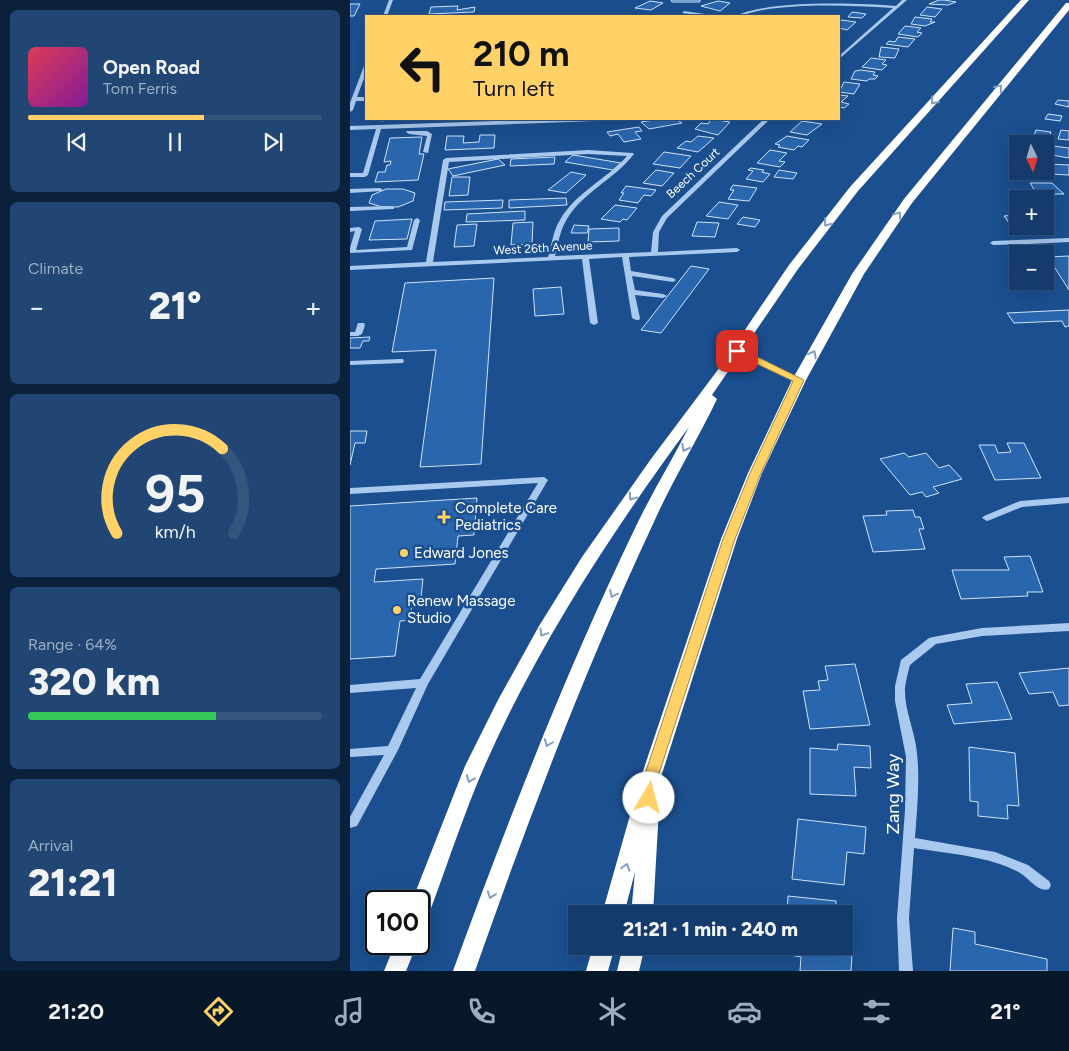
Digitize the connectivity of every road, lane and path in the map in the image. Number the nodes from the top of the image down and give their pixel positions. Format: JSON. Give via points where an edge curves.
{"nodes":[{"id":1,"x":391,"y":0,"type":"edge"},
{"id":2,"x":905,"y":0,"type":"edge"},
{"id":3,"x":1025,"y":0,"type":"edge"},
{"id":4,"x":1069,"y":5,"type":"edge"},
{"id":5,"x":896,"y":7,"type":"junction"},
{"id":6,"x":684,"y":12,"type":"dead end"},
{"id":7,"x":385,"y":15,"type":"edge"},
{"id":8,"x":705,"y":15,"type":"edge"},
{"id":9,"x":741,"y":15,"type":"edge"},
{"id":10,"x":840,"y":57,"type":"edge"},
{"id":11,"x":365,"y":69,"type":"edge"},
{"id":12,"x":359,"y":85,"type":"junction"},
{"id":13,"x":350,"y":86,"type":"edge"},
{"id":14,"x":365,"y":99,"type":"edge"},
{"id":15,"x":354,"y":100,"type":"junction"},
{"id":16,"x":350,"y":110,"type":"edge"},
{"id":17,"x":376,"y":120,"type":"edge"},
{"id":18,"x":420,"y":120,"type":"edge"},
{"id":19,"x":571,"y":120,"type":"edge"},
{"id":20,"x":766,"y":120,"type":"edge"},
{"id":21,"x":418,"y":126,"type":"junction"},
{"id":22,"x":350,"y":128,"type":"edge"},
{"id":23,"x":377,"y":129,"type":"junction"},
{"id":24,"x":426,"y":152,"type":"dead end"},
{"id":25,"x":350,"y":175,"type":"edge"},
{"id":26,"x":380,"y":190,"type":"dead end"},
{"id":27,"x":350,"y":191,"type":"edge"},
{"id":28,"x":392,"y":208,"type":"dead end"},
{"id":29,"x":350,"y":209,"type":"edge"},
{"id":30,"x":417,"y":220,"type":"dead end"},
{"id":31,"x":350,"y":230,"type":"edge"},
{"id":32,"x":1069,"y":240,"type":"edge"},
{"id":33,"x":1024,"y":242,"type":"junction"},
{"id":34,"x":993,"y":244,"type":"dead end"},
{"id":35,"x":1026,"y":245,"type":"edge"},
{"id":36,"x":737,"y":250,"type":"dead end"},
{"id":37,"x":654,"y":254,"type":"junction"},
{"id":38,"x":626,"y":256,"type":"junction"},
{"id":39,"x":586,"y":257,"type":"junction"},
{"id":40,"x":551,"y":259,"type":"junction"},
{"id":41,"x":429,"y":264,"type":"junction"},
{"id":42,"x":350,"y":268,"type":"edge"},
{"id":43,"x":628,"y":273,"type":"junction"},
{"id":44,"x":673,"y":280,"type":"dead end"},
{"id":45,"x":631,"y":292,"type":"junction"},
{"id":46,"x":663,"y":296,"type":"dead end"},
{"id":47,"x":636,"y":318,"type":"dead end"},
{"id":48,"x":594,"y":323,"type":"dead end"},
{"id":49,"x":361,"y":325,"type":"dead end"},
{"id":50,"x":350,"y":334,"type":"edge"},
{"id":51,"x":737,"y":351,"type":"junction"},
{"id":52,"x":400,"y":361,"type":"dead end"},
{"id":53,"x":350,"y":363,"type":"edge"},
{"id":54,"x":722,"y":373,"type":"junction"},
{"id":55,"x":799,"y":380,"type":"junction"},
{"id":56,"x":350,"y":491,"type":"edge"},
{"id":57,"x":1069,"y":500,"type":"edge"},
{"id":58,"x":987,"y":518,"type":"dead end"},
{"id":59,"x":1069,"y":627,"type":"edge"},
{"id":60,"x":424,"y":683,"type":"junction"},
{"id":61,"x":350,"y":689,"type":"edge"},
{"id":62,"x":392,"y":750,"type":"junction"},
{"id":63,"x":350,"y":753,"type":"edge"},
{"id":64,"x":650,"y":780,"type":"junction"},
{"id":65,"x":350,"y":823,"type":"edge"},
{"id":66,"x":909,"y":842,"type":"junction"},
{"id":67,"x":1045,"y":885,"type":"dead end"},
{"id":68,"x":427,"y":890,"type":"edge"},
{"id":69,"x":615,"y":905,"type":"edge"},
{"id":70,"x":644,"y":905,"type":"edge"},
{"id":71,"x":402,"y":955,"type":"edge"},
{"id":72,"x":601,"y":955,"type":"edge"},
{"id":73,"x":632,"y":955,"type":"edge"},
{"id":74,"x":395,"y":971,"type":"edge"},
{"id":75,"x":464,"y":971,"type":"edge"},
{"id":76,"x":597,"y":971,"type":"edge"},
{"id":77,"x":628,"y":971,"type":"edge"},
{"id":78,"x":906,"y":971,"type":"edge"}],
"edges":[{"from":1,"to":7,"type":"street"},
{"from":2,"to":5,"type":"street"},
{"from":3,"to":51,"type":"highway","one_way":true,"via":[[854,189],[793,268]]},
{"from":55,"to":4,"type":"highway","one_way":true,"via":[[858,274],[908,201]]},
{"from":5,"to":9,"type":"street","via":[[862,4],[781,7],[757,9]]},
{"from":5,"to":10,"type":"street"},
{"from":6,"to":8,"type":"street"},
{"from":11,"to":12,"type":"street"},
{"from":12,"to":13,"type":"street"},
{"from":12,"to":15,"type":"street"},
{"from":14,"to":15,"type":"street"},
{"from":15,"to":16,"type":"street"},
{"from":17,"to":23,"type":"street"},
{"from":18,"to":21,"type":"street"},
{"from":19,"to":21,"type":"street"},
{"from":20,"to":37,"type":"street","name":"Beech Court","via":[[664,217],[656,232]]},
{"from":21,"to":23,"type":"street"},
{"from":22,"to":23,"type":"street"},
{"from":23,"to":24,"type":"street","via":[[428,133]]},
{"from":23,"to":25,"type":"street","via":[[364,174]]},
{"from":26,"to":27,"type":"street"},
{"from":28,"to":29,"type":"street"},
{"from":30,"to":31,"type":"street","via":[[410,249],[352,252],[359,229]]},
{"from":32,"to":33,"type":"street"},
{"from":33,"to":34,"type":"street"},
{"from":33,"to":35,"type":"street"},
{"from":36,"to":37,"type":"street","name":"West 26th Avenue"},
{"from":37,"to":38,"type":"street","name":"West 26th Avenue"},
{"from":38,"to":39,"type":"street","name":"West 26th Avenue"},
{"from":38,"to":43,"type":"street"},
{"from":39,"to":40,"type":"street","name":"West 26th Avenue"},
{"from":39,"to":48,"type":"street"},
{"from":40,"to":41,"type":"street","name":"West 26th Avenue"},
{"from":40,"to":41,"type":"street","via":[[563,219],[631,154],[588,152],[446,160]]},
{"from":41,"to":42,"type":"street","name":"West 26th Avenue"},
{"from":43,"to":44,"type":"street"},
{"from":43,"to":45,"type":"street"},
{"from":45,"to":46,"type":"street"},
{"from":45,"to":47,"type":"street"},
{"from":49,"to":50,"type":"street","via":[[358,334]]},
{"from":51,"to":54,"type":"highway"},
{"from":51,"to":55,"type":"street"},
{"from":52,"to":53,"type":"street"},
{"from":54,"to":68,"type":"highway","one_way":true,"via":[[588,561],[527,660],[475,766]]},
{"from":54,"to":75,"type":"highway","one_way":true,"via":[[646,522],[582,663],[504,857]]},
{"from":55,"to":64,"type":"highway","via":[[729,539]]},
{"from":56,"to":60,"type":"street","via":[[544,480]]},
{"from":57,"to":58,"type":"street","via":[[1020,504]]},
{"from":59,"to":66,"type":"street","name":"Zang Way","via":[[982,632],[932,641],[905,663],[900,692],[912,756]]},
{"from":60,"to":61,"type":"street"},
{"from":60,"to":62,"type":"street"},
{"from":62,"to":63,"type":"street"},
{"from":62,"to":65,"type":"street"},
{"from":69,"to":64,"type":"highway","one_way":true},
{"from":64,"to":70,"type":"highway"},
{"from":66,"to":67,"type":"street","name":"Zang Way","via":[[995,857],[1024,869]]},
{"from":66,"to":78,"type":"street","via":[[902,947]]},
{"from":71,"to":74,"type":"highway"},
{"from":72,"to":76,"type":"highway"},
{"from":73,"to":77,"type":"highway"}]}
